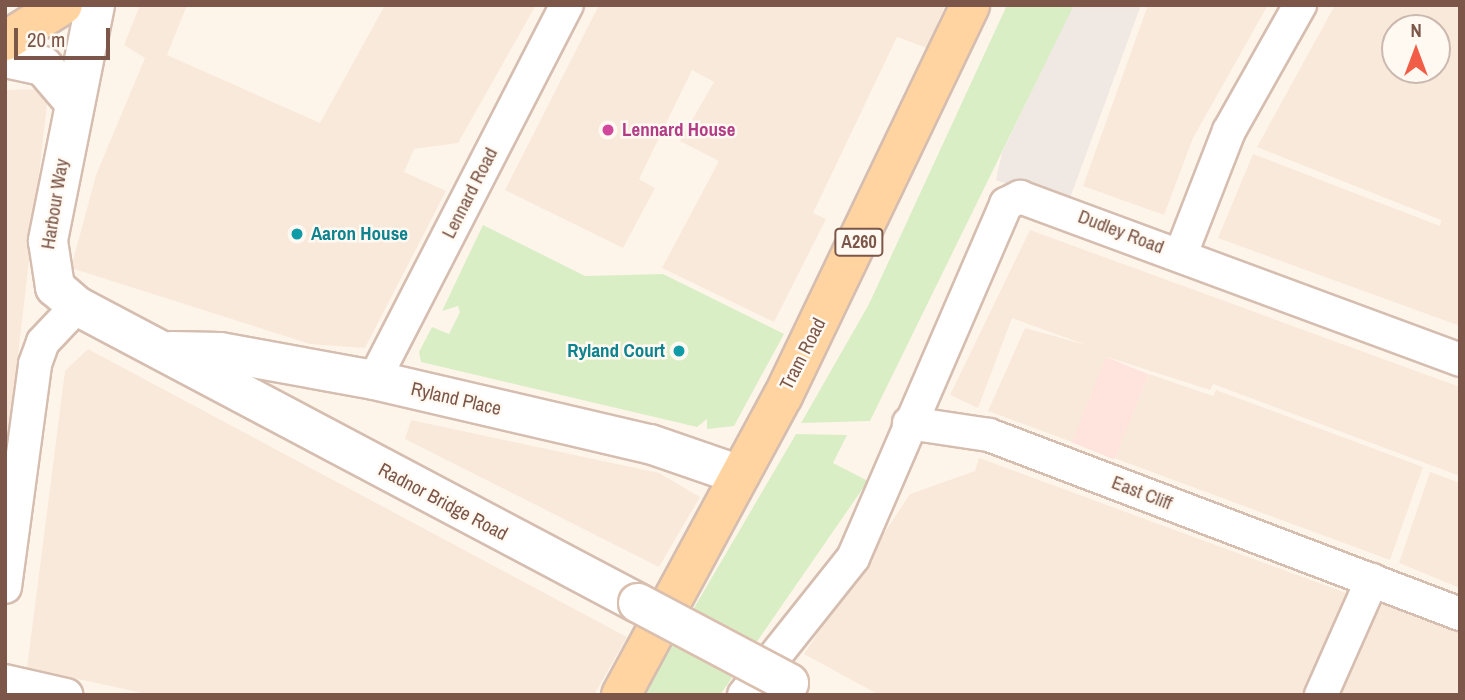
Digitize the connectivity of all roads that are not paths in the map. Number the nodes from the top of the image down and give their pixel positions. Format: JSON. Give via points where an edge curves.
{"nodes":[{"id":1,"x":63,"y":5,"type":"edge"},
{"id":2,"x":96,"y":5,"type":"edge"},
{"id":3,"x":567,"y":5,"type":"edge"},
{"id":4,"x":970,"y":5,"type":"edge"},
{"id":5,"x":1300,"y":5,"type":"edge"},
{"id":6,"x":5,"y":41,"type":"edge"},
{"id":7,"x":5,"y":58,"type":"edge"},
{"id":8,"x":73,"y":102,"type":"junction"},
{"id":9,"x":1181,"y":254,"type":"junction"},
{"id":10,"x":77,"y":306,"type":"junction"},
{"id":11,"x":167,"y":351,"type":"junction"},
{"id":12,"x":1460,"y":360,"type":"edge"},
{"id":13,"x":328,"y":371,"type":"junction"},
{"id":14,"x":374,"y":380,"type":"junction"},
{"id":15,"x":909,"y":422,"type":"junction"},
{"id":16,"x":303,"y":427,"type":"junction"},
{"id":17,"x":740,"y":475,"type":"junction"},
{"id":18,"x":1372,"y":580,"type":"junction"},
{"id":19,"x":5,"y":587,"type":"edge"},
{"id":20,"x":1460,"y":614,"type":"edge"},
{"id":21,"x":5,"y":681,"type":"edge"},
{"id":22,"x":799,"y":689,"type":"edge"},
{"id":23,"x":66,"y":695,"type":"edge"},
{"id":24,"x":621,"y":695,"type":"edge"},
{"id":25,"x":744,"y":695,"type":"edge"},
{"id":26,"x":1321,"y":695,"type":"edge"}],
"edges":[{"from":1,"to":6,"type":"main road"},
{"from":2,"to":8,"type":"street","name":"Harbour Way"},
{"from":3,"to":14,"type":"street","name":"Lennard Road"},
{"from":4,"to":17,"type":"main road","name":"Tram Road","number":"A260","via":[[905,152]]},
{"from":5,"to":9,"type":"street","via":[[1229,131]]},
{"from":7,"to":8,"type":"street","via":[[43,66]]},
{"from":8,"to":10,"type":"street","name":"Harbour Way","via":[[46,260],[55,287]]},
{"from":9,"to":12,"type":"street","name":"Dudley Road"},
{"from":9,"to":15,"type":"street","name":"Dudley Road","via":[[1038,202],[1020,197],[1006,204]]},
{"from":10,"to":11,"type":"street","name":"Radnor Bridge Road"},
{"from":10,"to":19,"type":"street","via":[[43,342],[35,364]]},
{"from":11,"to":13,"type":"street","name":"Ryland Place","via":[[220,352]]},
{"from":11,"to":16,"type":"street","name":"Radnor Bridge Road"},
{"from":13,"to":14,"type":"street","name":"Ryland Place"},
{"from":13,"to":16,"type":"street"},
{"from":14,"to":17,"type":"street","name":"Ryland Place","via":[[650,444]]},
{"from":15,"to":18,"type":"street","name":"East Cliff","via":[[989,435]]},
{"from":15,"to":25,"type":"street","name":"Dudley Road","via":[[853,558]]},
{"from":16,"to":22,"type":"street","name":"Radnor Bridge Road","bridge":true},
{"from":17,"to":24,"type":"main road","name":"Tram Road","number":"A260"},
{"from":18,"to":20,"type":"street","name":"East Cliff"},
{"from":18,"to":26,"type":"street"},
{"from":21,"to":23,"type":"street"}]}
